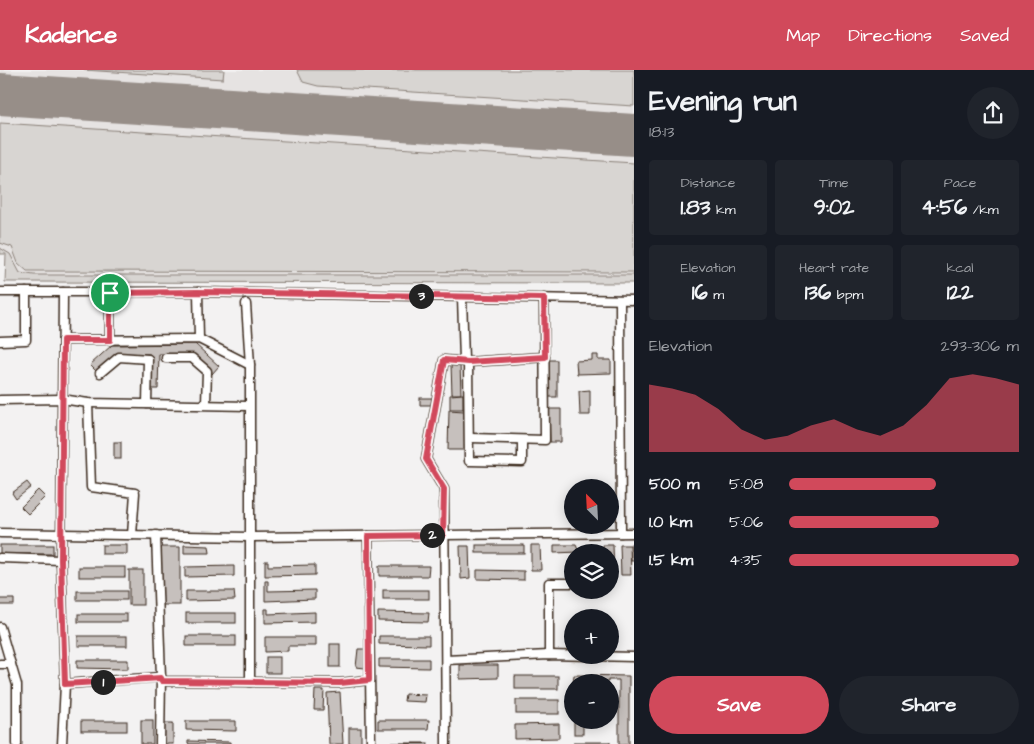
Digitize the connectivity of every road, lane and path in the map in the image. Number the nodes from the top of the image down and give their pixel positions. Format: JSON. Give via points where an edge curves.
{"nodes":[{"id":1,"x":0,"y":292,"type":"edge"},
{"id":2,"x":26,"y":292,"type":"junction"},
{"id":3,"x":63,"y":292,"type":"junction"},
{"id":4,"x":198,"y":292,"type":"junction"},
{"id":5,"x":110,"y":293,"type":"junction"},
{"id":6,"x":462,"y":297,"type":"junction"},
{"id":7,"x":544,"y":298,"type":"junction"},
{"id":8,"x":620,"y":300,"type":"junction"},
{"id":9,"x":634,"y":300,"type":"edge"},
{"id":10,"x":246,"y":304,"type":"dead end"},
{"id":11,"x":199,"y":339,"type":"junction"},
{"id":12,"x":63,"y":340,"type":"junction"},
{"id":13,"x":110,"y":340,"type":"junction"},
{"id":14,"x":0,"y":341,"type":"edge"},
{"id":15,"x":545,"y":357,"type":"junction"},
{"id":16,"x":166,"y":358,"type":"dead end"},
{"id":17,"x":466,"y":361,"type":"junction"},
{"id":18,"x":250,"y":365,"type":"junction"},
{"id":19,"x":100,"y":373,"type":"dead end"},
{"id":20,"x":0,"y":400,"type":"edge"},
{"id":21,"x":62,"y":400,"type":"junction"},
{"id":22,"x":88,"y":403,"type":"junction"},
{"id":23,"x":147,"y":404,"type":"junction"},
{"id":24,"x":206,"y":404,"type":"junction"},
{"id":25,"x":249,"y":406,"type":"junction"},
{"id":26,"x":471,"y":438,"type":"junction"},
{"id":27,"x":522,"y":440,"type":"junction"},
{"id":28,"x":62,"y":532,"type":"junction"},
{"id":29,"x":0,"y":533,"type":"edge"},
{"id":30,"x":621,"y":533,"type":"junction"},
{"id":31,"x":634,"y":533,"type":"edge"},
{"id":32,"x":132,"y":535,"type":"junction"},
{"id":33,"x":156,"y":535,"type":"junction"},
{"id":34,"x":443,"y":535,"type":"junction"},
{"id":35,"x":368,"y":536,"type":"junction"},
{"id":36,"x":250,"y":537,"type":"junction"},
{"id":37,"x":0,"y":558,"type":"edge"},
{"id":38,"x":61,"y":560,"type":"junction"},
{"id":39,"x":564,"y":583,"type":"edge"},
{"id":40,"x":0,"y":627,"type":"edge"},
{"id":41,"x":549,"y":655,"type":"junction"},
{"id":42,"x":634,"y":657,"type":"edge"},
{"id":43,"x":446,"y":660,"type":"junction"},
{"id":44,"x":0,"y":664,"type":"edge"},
{"id":45,"x":11,"y":664,"type":"junction"},
{"id":46,"x":161,"y":678,"type":"junction"},
{"id":47,"x":369,"y":680,"type":"junction"},
{"id":48,"x":250,"y":682,"type":"junction"},
{"id":49,"x":65,"y":684,"type":"junction"},
{"id":50,"x":17,"y":744,"type":"edge"},
{"id":51,"x":62,"y":744,"type":"edge"},
{"id":52,"x":160,"y":744,"type":"edge"},
{"id":53,"x":371,"y":744,"type":"edge"},
{"id":54,"x":446,"y":744,"type":"edge"}],
"edges":[{"from":1,"to":2,"type":"street"},
{"from":2,"to":3,"type":"street"},
{"from":2,"to":14,"type":"street","via":[[26,340]]},
{"from":3,"to":5,"type":"street"},
{"from":3,"to":12,"type":"street"},
{"from":4,"to":5,"type":"street"},
{"from":4,"to":6,"type":"street"},
{"from":4,"to":11,"type":"street"},
{"from":5,"to":13,"type":"street"},
{"from":6,"to":7,"type":"street"},
{"from":6,"to":17,"type":"street"},
{"from":7,"to":8,"type":"street"},
{"from":7,"to":15,"type":"street"},
{"from":8,"to":9,"type":"street"},
{"from":8,"to":30,"type":"street"},
{"from":10,"to":18,"type":"street"},
{"from":11,"to":13,"type":"street"},
{"from":11,"to":18,"type":"street"},
{"from":12,"to":13,"type":"street"},
{"from":12,"to":21,"type":"street"},
{"from":15,"to":17,"type":"street"},
{"from":15,"to":27,"type":"street","via":[[545,440]]},
{"from":16,"to":24,"type":"street","via":[[192,358],[207,371]]},
{"from":17,"to":26,"type":"street"},
{"from":17,"to":34,"type":"street","via":[[444,360],[426,459],[444,489]]},
{"from":18,"to":25,"type":"street"},
{"from":19,"to":23,"type":"street","via":[[119,357],[148,359]]},
{"from":20,"to":21,"type":"street"},
{"from":21,"to":22,"type":"street"},
{"from":21,"to":28,"type":"street"},
{"from":22,"to":23,"type":"street"},
{"from":22,"to":32,"type":"street","via":[[91,487],[135,493]]},
{"from":23,"to":24,"type":"street"},
{"from":24,"to":25,"type":"street"},
{"from":25,"to":36,"type":"street"},
{"from":26,"to":27,"type":"street"},
{"from":26,"to":27,"type":"street","via":[[469,461],[522,462]]},
{"from":28,"to":29,"type":"street"},
{"from":28,"to":32,"type":"street"},
{"from":28,"to":38,"type":"street"},
{"from":30,"to":31,"type":"street"},
{"from":30,"to":34,"type":"street"},
{"from":32,"to":33,"type":"street"},
{"from":33,"to":36,"type":"street"},
{"from":33,"to":46,"type":"street"},
{"from":34,"to":35,"type":"street"},
{"from":34,"to":43,"type":"street"},
{"from":35,"to":36,"type":"street"},
{"from":35,"to":47,"type":"street"},
{"from":36,"to":48,"type":"street"},
{"from":37,"to":38,"type":"street"},
{"from":38,"to":49,"type":"street"},
{"from":39,"to":41,"type":"street","via":[[549,583]]},
{"from":40,"to":45,"type":"street"},
{"from":41,"to":42,"type":"street"},
{"from":41,"to":43,"type":"street"},
{"from":43,"to":54,"type":"street"},
{"from":44,"to":45,"type":"street"},
{"from":45,"to":50,"type":"street","via":[[17,685]]},
{"from":46,"to":48,"type":"street","via":[[162,681]]},
{"from":46,"to":49,"type":"street"},
{"from":46,"to":52,"type":"street"},
{"from":47,"to":48,"type":"street","via":[[340,683]]},
{"from":47,"to":53,"type":"street"},
{"from":49,"to":51,"type":"street"}]}
